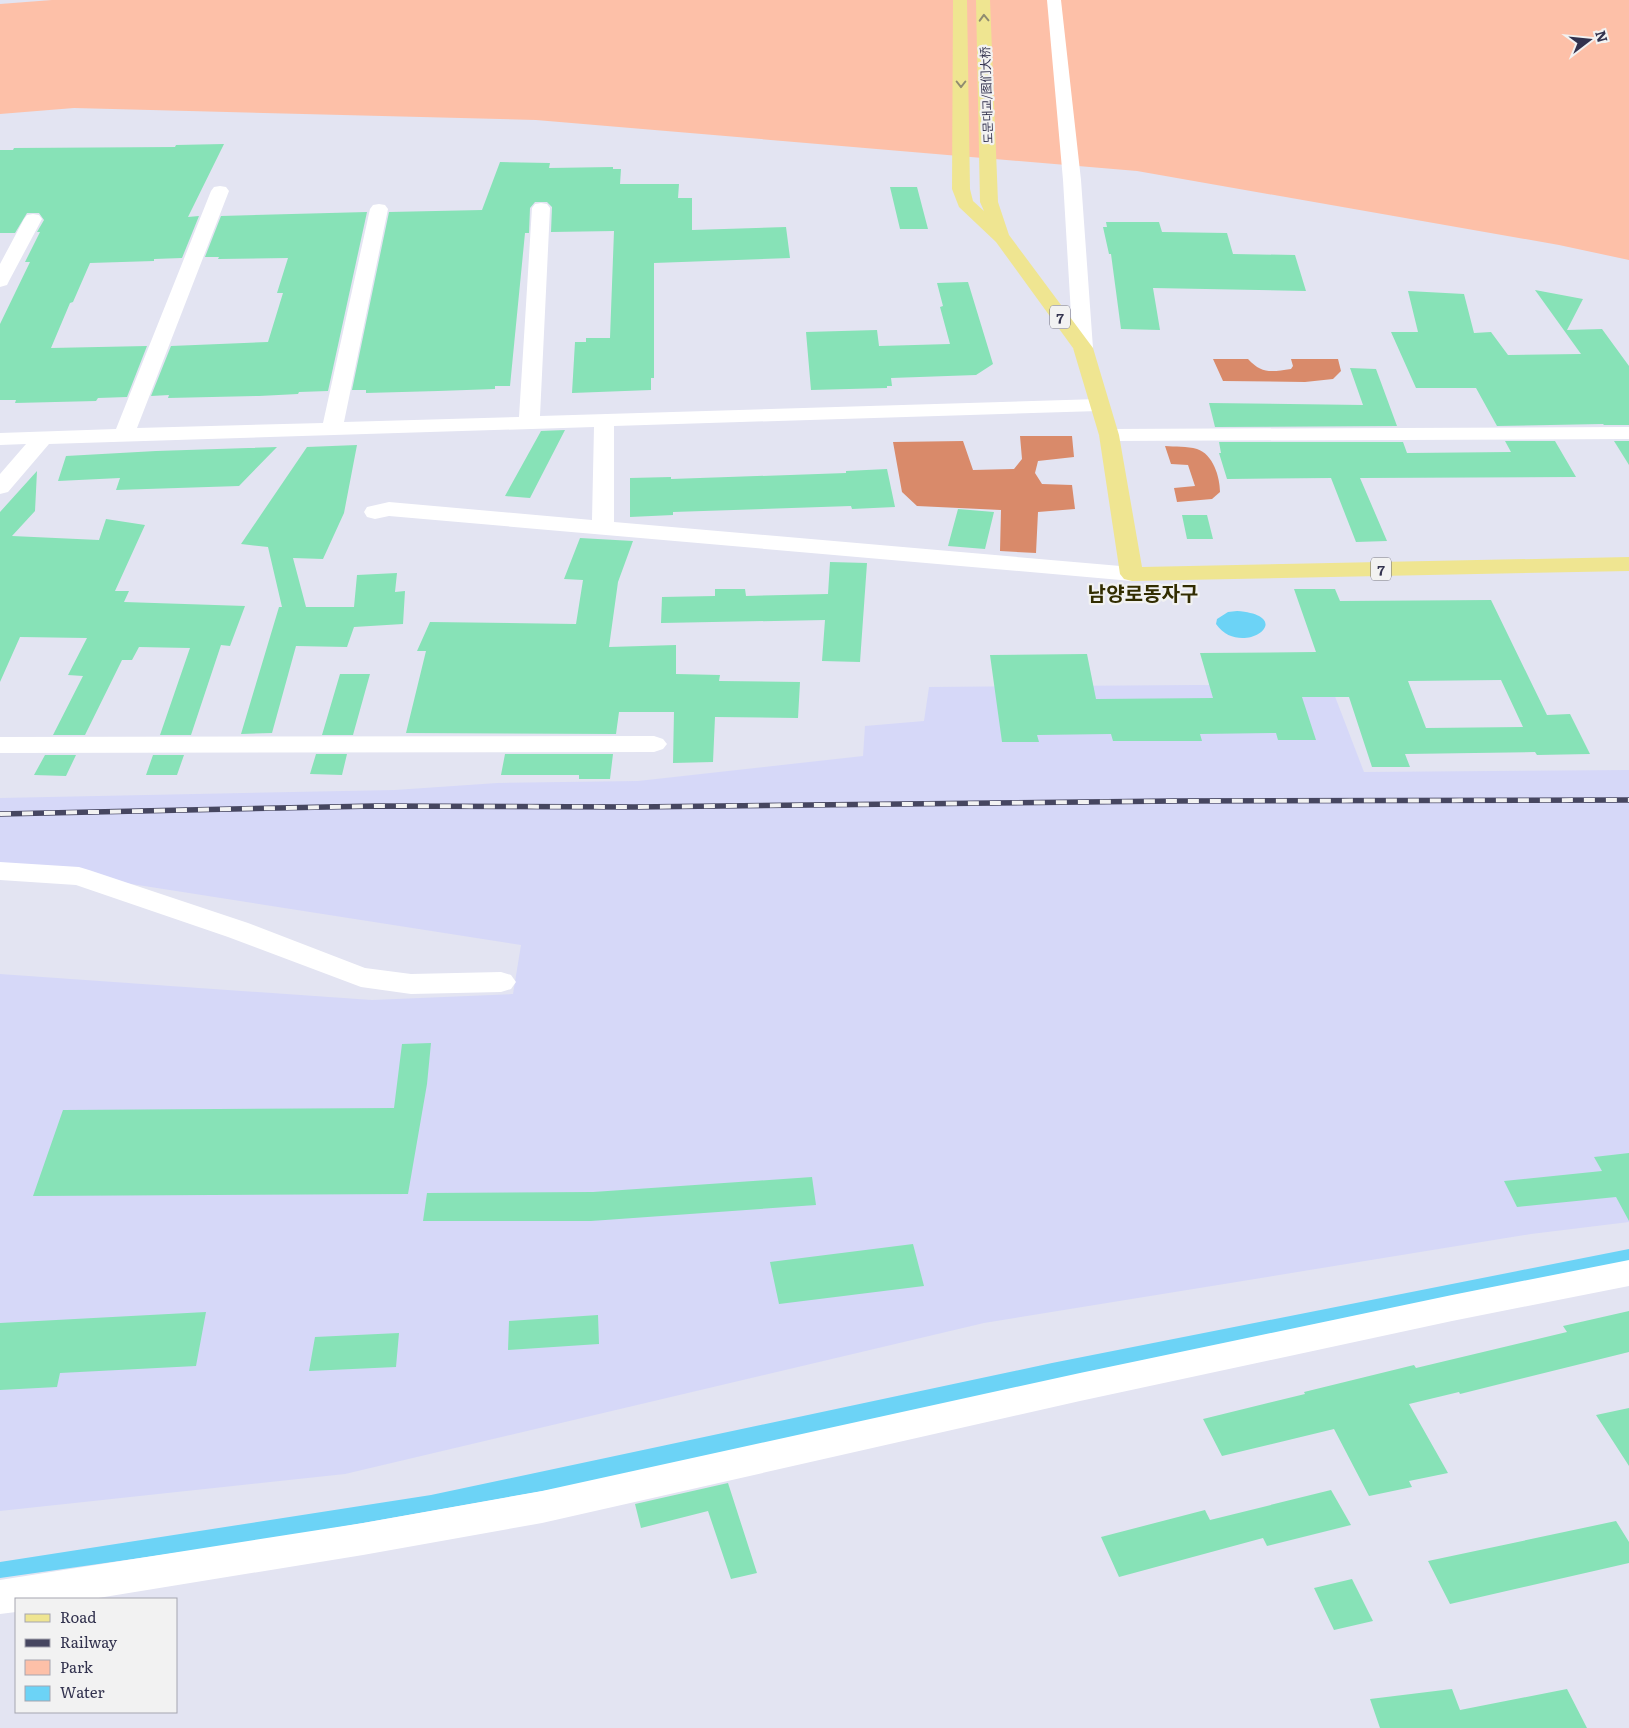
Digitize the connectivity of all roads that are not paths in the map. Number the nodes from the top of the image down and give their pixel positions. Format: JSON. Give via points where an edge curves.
{"nodes":[{"id":1,"x":960,"y":0,"type":"edge"},
{"id":2,"x":984,"y":0,"type":"edge"},
{"id":3,"x":1054,"y":0,"type":"edge"},
{"id":4,"x":220,"y":191,"type":"dead end"},
{"id":5,"x":541,"y":208,"type":"dead end"},
{"id":6,"x":379,"y":209,"type":"dead end"},
{"id":7,"x":33,"y":219,"type":"dead end"},
{"id":8,"x":1002,"y":238,"type":"junction"},
{"id":9,"x":0,"y":281,"type":"edge"},
{"id":10,"x":1083,"y":348,"type":"junction"},
{"id":11,"x":1098,"y":405,"type":"junction"},
{"id":12,"x":604,"y":419,"type":"junction"},
{"id":13,"x":529,"y":422,"type":"junction"},
{"id":14,"x":332,"y":428,"type":"junction"},
{"id":15,"x":1629,"y":433,"type":"edge"},
{"id":16,"x":124,"y":435,"type":"junction"},
{"id":17,"x":1109,"y":436,"type":"junction"},
{"id":18,"x":44,"y":437,"type":"junction"},
{"id":19,"x":0,"y":439,"type":"edge"},
{"id":20,"x":0,"y":487,"type":"edge"},
{"id":21,"x":375,"y":512,"type":"dead end"},
{"id":22,"x":603,"y":528,"type":"junction"},
{"id":23,"x":1629,"y":564,"type":"edge"},
{"id":24,"x":1132,"y":574,"type":"junction"},
{"id":25,"x":654,"y":744,"type":"dead end"},
{"id":26,"x":0,"y":745,"type":"edge"},
{"id":27,"x":0,"y":871,"type":"edge"},
{"id":28,"x":500,"y":982,"type":"dead end"},
{"id":29,"x":1629,"y":1274,"type":"edge"},
{"id":30,"x":0,"y":1597,"type":"edge"}],
"edges":[{"from":1,"to":8,"type":"main road","name":"도문대교/图们大桥","number":"7","one_way":true,"via":[[962,189],[965,203]]},
{"from":8,"to":2,"type":"main road","name":"도문대교/图们大桥","number":"7","one_way":true,"via":[[989,189]]},
{"from":3,"to":10,"type":"street","via":[[1072,180]]},
{"from":4,"to":16,"type":"street"},
{"from":5,"to":13,"type":"street"},
{"from":6,"to":14,"type":"street"},
{"from":7,"to":9,"type":"street"},
{"from":8,"to":10,"type":"main road","number":"7"},
{"from":10,"to":11,"type":"main road","number":"7"},
{"from":11,"to":12,"type":"street"},
{"from":11,"to":17,"type":"main road","number":"7"},
{"from":12,"to":13,"type":"street"},
{"from":12,"to":22,"type":"street"},
{"from":13,"to":14,"type":"street"},
{"from":14,"to":16,"type":"street"},
{"from":15,"to":17,"type":"street"},
{"from":16,"to":18,"type":"street"},
{"from":17,"to":24,"type":"main road","number":"7"},
{"from":18,"to":19,"type":"street"},
{"from":18,"to":20,"type":"street"},
{"from":21,"to":22,"type":"street","via":[[389,509]]},
{"from":22,"to":24,"type":"street"},
{"from":23,"to":24,"type":"main road","number":"7"},
{"from":25,"to":26,"type":"street"},
{"from":27,"to":28,"type":"street","via":[[79,876],[238,930],[361,977],[411,984]]},
{"from":29,"to":30,"type":"street","via":[[1080,1387],[542,1508]]}]}
